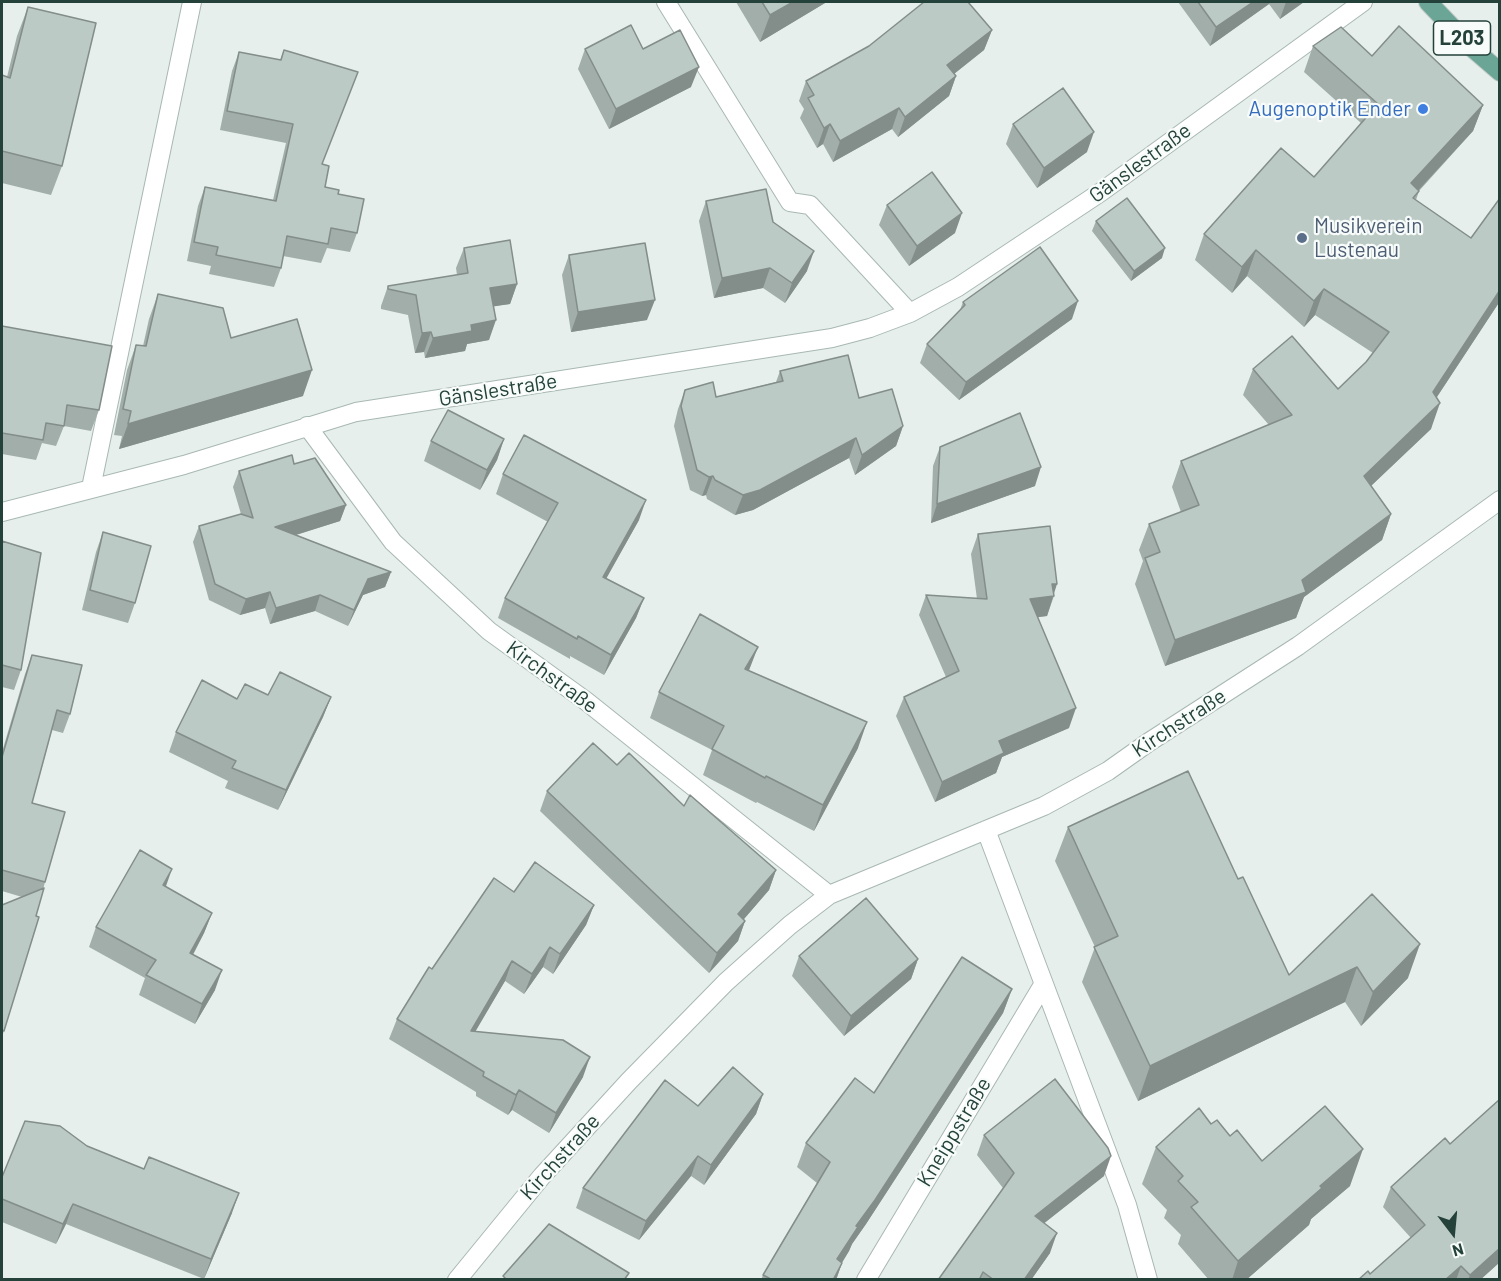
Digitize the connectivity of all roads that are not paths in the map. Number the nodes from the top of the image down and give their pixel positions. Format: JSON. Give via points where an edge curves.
{"nodes":[{"id":1,"x":192,"y":2,"type":"edge"},
{"id":2,"x":666,"y":2,"type":"edge"},
{"id":3,"x":1363,"y":2,"type":"edge"},
{"id":4,"x":1428,"y":2,"type":"edge"},
{"id":5,"x":1500,"y":72,"type":"edge"},
{"id":6,"x":910,"y":313,"type":"junction"},
{"id":7,"x":307,"y":426,"type":"junction"},
{"id":8,"x":91,"y":488,"type":"junction"},
{"id":9,"x":1500,"y":500,"type":"edge"},
{"id":10,"x":2,"y":512,"type":"edge"},
{"id":11,"x":986,"y":830,"type":"junction"},
{"id":12,"x":829,"y":895,"type":"junction"},
{"id":13,"x":1042,"y":985,"type":"junction"},
{"id":14,"x":457,"y":1280,"type":"edge"},
{"id":15,"x":866,"y":1280,"type":"edge"},
{"id":16,"x":1148,"y":1280,"type":"edge"}],
"edges":[{"from":1,"to":8,"type":"street"},
{"from":2,"to":6,"type":"street","via":[[790,202],[810,205]]},
{"from":3,"to":6,"type":"street","name":"Gänslestraße","via":[[1101,192],[958,287]]},
{"from":4,"to":5,"type":"main road","number":"L203"},
{"from":6,"to":7,"type":"street","name":"Gänslestraße","via":[[832,338],[356,412]]},
{"from":7,"to":8,"type":"street","name":"Gänslestraße","via":[[184,465]]},
{"from":7,"to":12,"type":"street","name":"Kirchstraße","via":[[393,542],[489,631],[586,701]]},
{"from":8,"to":10,"type":"street","name":"Gänslestraße"},
{"from":9,"to":11,"type":"street","name":"Kirchstraße","via":[[1298,646],[1108,771],[1044,806]]},
{"from":11,"to":12,"type":"street","name":"Kirchstraße"},
{"from":11,"to":13,"type":"street"},
{"from":12,"to":14,"type":"street","name":"Kirchstraße","via":[[726,982],[637,1073],[542,1176]]},
{"from":13,"to":15,"type":"street","name":"Kneippstraße"},
{"from":13,"to":16,"type":"street","via":[[1127,1205]]}]}
